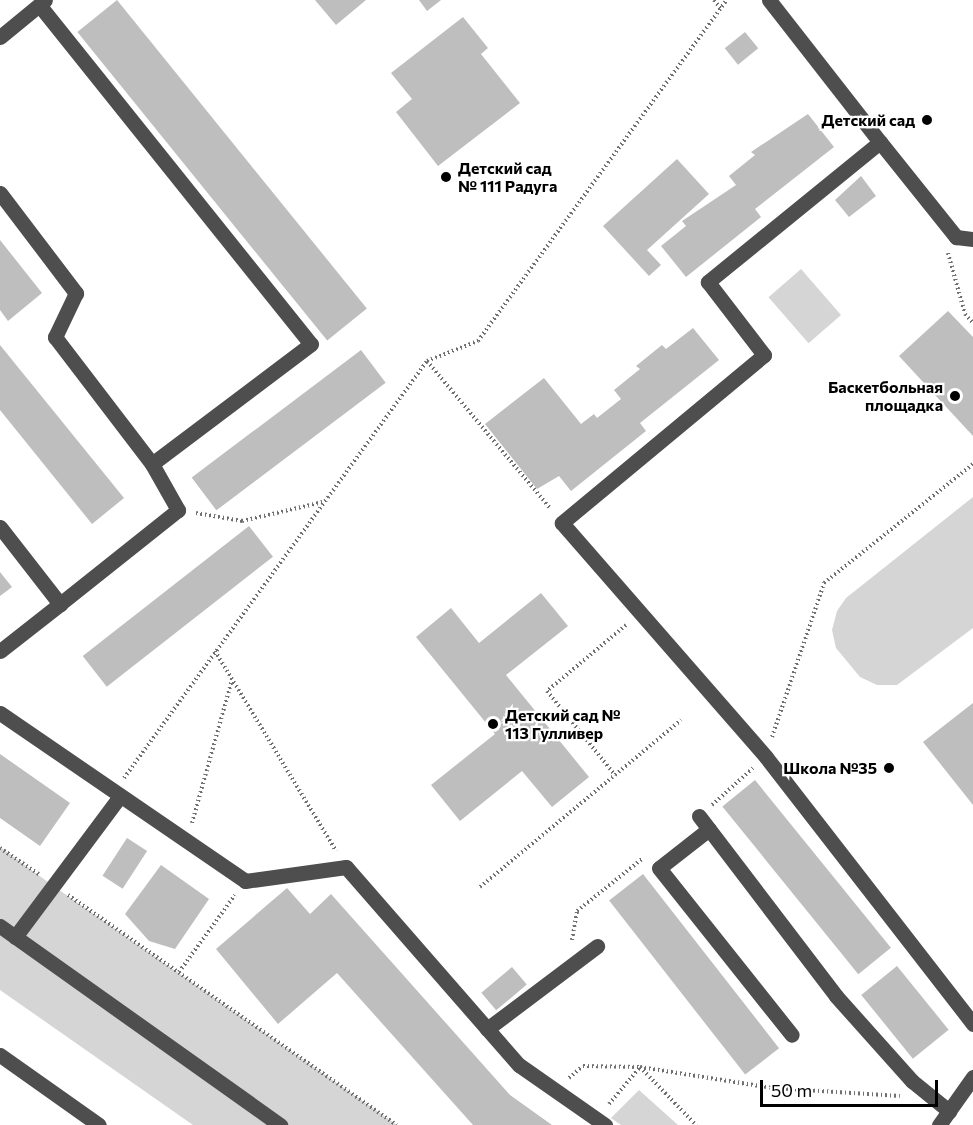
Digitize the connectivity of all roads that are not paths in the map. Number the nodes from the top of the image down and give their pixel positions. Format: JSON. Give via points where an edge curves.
{"nodes":[{"id":1,"x":769,"y":0,"type":"edge"},
{"id":2,"x":43,"y":3,"type":"edge"},
{"id":3,"x":0,"y":37,"type":"edge"},
{"id":4,"x":880,"y":142,"type":"junction"},
{"id":5,"x":0,"y":193,"type":"edge"},
{"id":6,"x":973,"y":239,"type":"edge"},
{"id":7,"x":152,"y":464,"type":"junction"},
{"id":8,"x":0,"y":527,"type":"edge"},
{"id":9,"x":60,"y":604,"type":"junction"},
{"id":10,"x":0,"y":651,"type":"edge"},
{"id":11,"x":0,"y":713,"type":"edge"},
{"id":12,"x":118,"y":794,"type":"junction"},
{"id":13,"x":699,"y":816,"type":"dead end"},
{"id":14,"x":709,"y":829,"type":"junction"},
{"id":15,"x":0,"y":926,"type":"edge"},
{"id":16,"x":15,"y":937,"type":"junction"},
{"id":17,"x":597,"y":946,"type":"dead end"},
{"id":18,"x":973,"y":1024,"type":"edge"},
{"id":19,"x":487,"y":1029,"type":"junction"},
{"id":20,"x":792,"y":1035,"type":"dead end"},
{"id":21,"x":0,"y":1055,"type":"edge"},
{"id":22,"x":973,"y":1077,"type":"edge"},
{"id":23,"x":949,"y":1111,"type":"junction"},
{"id":24,"x":601,"y":1122,"type":"edge"},
{"id":25,"x":99,"y":1125,"type":"edge"},
{"id":26,"x":280,"y":1125,"type":"edge"},
{"id":27,"x":939,"y":1125,"type":"edge"}],
"edges":[{"from":1,"to":4,"type":"street"},
{"from":2,"to":3,"type":"street"},
{"from":2,"to":7,"type":"street","via":[[311,344]]},
{"from":4,"to":6,"type":"street","via":[[956,237]]},
{"from":4,"to":18,"type":"street","via":[[708,282],[764,355],[562,523],[766,758]]},
{"from":5,"to":7,"type":"street","via":[[76,293],[55,337]]},
{"from":7,"to":9,"type":"street","via":[[178,510]]},
{"from":8,"to":9,"type":"street"},
{"from":9,"to":10,"type":"street"},
{"from":11,"to":12,"type":"street"},
{"from":12,"to":16,"type":"street"},
{"from":12,"to":19,"type":"street","via":[[245,881],[346,867]]},
{"from":13,"to":14,"type":"street"},
{"from":14,"to":20,"type":"street","via":[[659,868]]},
{"from":14,"to":23,"type":"street","via":[[836,996],[912,1081]]},
{"from":15,"to":16,"type":"street"},
{"from":16,"to":26,"type":"street"},
{"from":17,"to":19,"type":"street"},
{"from":19,"to":24,"type":"street","via":[[519,1065]]},
{"from":21,"to":25,"type":"street"},
{"from":22,"to":23,"type":"street"},
{"from":23,"to":27,"type":"street"}]}
